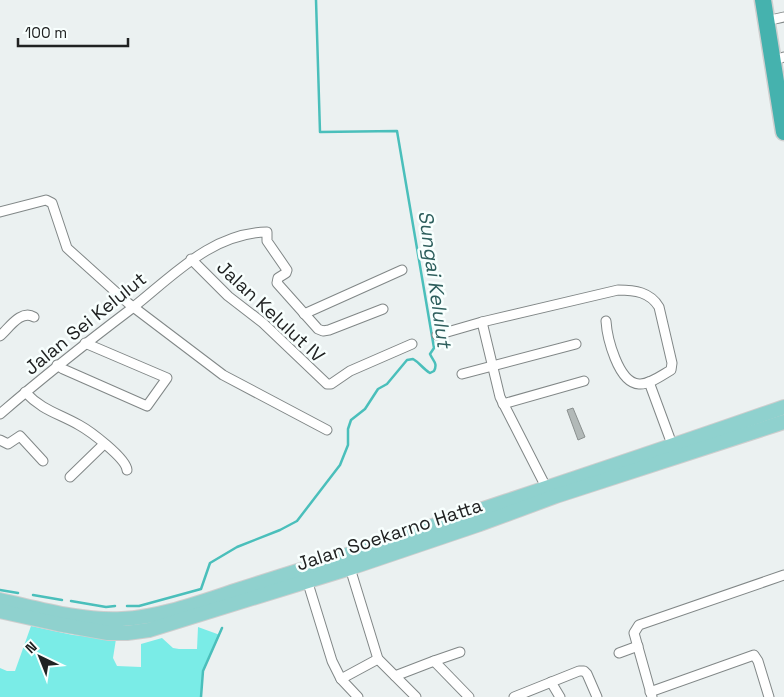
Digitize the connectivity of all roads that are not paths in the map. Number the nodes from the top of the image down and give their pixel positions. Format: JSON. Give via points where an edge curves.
{"nodes":[{"id":1,"x":763,"y":0,"type":"edge"},
{"id":2,"x":772,"y":0,"type":"edge"},
{"id":3,"x":779,"y":18,"type":"edge"},
{"id":4,"x":783,"y":63,"type":"edge"},
{"id":5,"x":784,"y":132,"type":"edge"},
{"id":6,"x":0,"y":212,"type":"edge"},
{"id":7,"x":191,"y":259,"type":"junction"},
{"id":8,"x":402,"y":270,"type":"dead end"},
{"id":9,"x":133,"y":307,"type":"junction"},
{"id":10,"x":383,"y":309,"type":"dead end"},
{"id":11,"x":304,"y":314,"type":"junction"},
{"id":12,"x":34,"y":317,"type":"dead end"},
{"id":13,"x":606,"y":321,"type":"dead end"},
{"id":14,"x":482,"y":322,"type":"junction"},
{"id":15,"x":437,"y":335,"type":"dead end"},
{"id":16,"x":0,"y":336,"type":"edge"},
{"id":17,"x":85,"y":343,"type":"junction"},
{"id":18,"x":412,"y":344,"type":"dead end"},
{"id":19,"x":576,"y":344,"type":"dead end"},
{"id":20,"x":57,"y":365,"type":"junction"},
{"id":21,"x":491,"y":366,"type":"junction"},
{"id":22,"x":462,"y":374,"type":"dead end"},
{"id":23,"x":584,"y":380,"type":"dead end"},
{"id":24,"x":649,"y":382,"type":"junction"},
{"id":25,"x":25,"y":392,"type":"junction"},
{"id":26,"x":503,"y":404,"type":"junction"},
{"id":27,"x":784,"y":407,"type":"edge"},
{"id":28,"x":0,"y":414,"type":"edge"},
{"id":29,"x":784,"y":422,"type":"edge"},
{"id":30,"x":327,"y":430,"type":"dead end"},
{"id":31,"x":0,"y":440,"type":"edge"},
{"id":32,"x":104,"y":444,"type":"junction"},
{"id":33,"x":673,"y":447,"type":"junction"},
{"id":34,"x":43,"y":461,"type":"dead end"},
{"id":35,"x":127,"y":470,"type":"dead end"},
{"id":36,"x":70,"y":477,"type":"dead end"},
{"id":37,"x":546,"y":487,"type":"junction"},
{"id":38,"x":453,"y":526,"type":"junction"},
{"id":39,"x":350,"y":568,"type":"junction"},
{"id":40,"x":784,"y":575,"type":"edge"},
{"id":41,"x":307,"y":580,"type":"junction"},
{"id":42,"x":0,"y":600,"type":"edge"},
{"id":43,"x":0,"y":611,"type":"edge"},
{"id":44,"x":638,"y":646,"type":"junction"},
{"id":45,"x":460,"y":652,"type":"dead end"},
{"id":46,"x":619,"y":653,"type":"dead end"},
{"id":47,"x":378,"y":659,"type":"junction"},
{"id":48,"x":434,"y":661,"type":"junction"},
{"id":49,"x":395,"y":676,"type":"junction"},
{"id":50,"x":341,"y":679,"type":"junction"},
{"id":51,"x":551,"y":682,"type":"junction"},
{"id":52,"x":651,"y":694,"type":"edge"},
{"id":53,"x":358,"y":697,"type":"edge"},
{"id":54,"x":416,"y":697,"type":"edge"},
{"id":55,"x":469,"y":697,"type":"edge"},
{"id":56,"x":514,"y":697,"type":"edge"},
{"id":57,"x":560,"y":697,"type":"edge"},
{"id":58,"x":597,"y":697,"type":"edge"},
{"id":59,"x":769,"y":697,"type":"edge"}],
"edges":[{"from":1,"to":5,"type":"highway"},
{"from":2,"to":3,"type":"highway"},
{"from":3,"to":4,"type":"highway"},
{"from":6,"to":9,"type":"street","via":[[46,200],[52,203],[67,248]]},
{"from":7,"to":9,"type":"street","name":"Jalan Sei Kelulut"},
{"from":7,"to":11,"type":"street","name":"Jalan Sei Kelulut","via":[[230,239],[267,232],[267,241],[287,270],[277,283]]},
{"from":7,"to":18,"type":"street","name":"Jalan Kelulut IV","via":[[324,382],[331,384],[350,371]]},
{"from":8,"to":11,"type":"street"},
{"from":9,"to":17,"type":"street","name":"Jalan Sei Kelulut"},
{"from":9,"to":30,"type":"street","via":[[223,375]]},
{"from":10,"to":11,"type":"street","via":[[323,331]]},
{"from":12,"to":16,"type":"street","via":[[22,315]]},
{"from":13,"to":24,"type":"street","via":[[612,352],[625,375],[632,382]]},
{"from":14,"to":15,"type":"street"},
{"from":14,"to":21,"type":"street"},
{"from":14,"to":24,"type":"street","via":[[618,290],[646,294],[659,307],[672,363],[671,370]]},
{"from":17,"to":20,"type":"street","name":"Jalan Sei Kelulut"},
{"from":17,"to":20,"type":"street","via":[[167,378],[147,406]]},
{"from":19,"to":21,"type":"street"},
{"from":20,"to":25,"type":"street","name":"Jalan Sei Kelulut"},
{"from":21,"to":22,"type":"street"},
{"from":21,"to":26,"type":"street"},
{"from":23,"to":26,"type":"street"},
{"from":24,"to":33,"type":"street"},
{"from":25,"to":28,"type":"street","name":"Jalan Sei Kelulut"},
{"from":25,"to":32,"type":"street","via":[[36,403],[80,425]]},
{"from":26,"to":37,"type":"street"},
{"from":27,"to":33,"type":"main road","name":"Jalan Soekarno Hatta"},
{"from":29,"to":38,"type":"main road","name":"Jalan Soekarno Hatta"},
{"from":31,"to":34,"type":"street","via":[[8,444],[20,436]]},
{"from":32,"to":35,"type":"street","via":[[125,463]]},
{"from":32,"to":36,"type":"street"},
{"from":33,"to":37,"type":"main road","name":"Jalan Soekarno Hatta"},
{"from":37,"to":38,"type":"main road","name":"Jalan Soekarno Hatta"},
{"from":38,"to":39,"type":"main road","name":"Jalan Soekarno Hatta"},
{"from":38,"to":42,"type":"main road","name":"Jalan Soekarno Hatta","via":[[145,616],[83,618]]},
{"from":39,"to":41,"type":"main road","name":"Jalan Soekarno Hatta"},
{"from":39,"to":47,"type":"street"},
{"from":40,"to":44,"type":"street","via":[[640,625],[634,633]]},
{"from":41,"to":43,"type":"main road","name":"Jalan Soekarno Hatta","via":[[148,630],[127,633],[108,633]]},
{"from":41,"to":50,"type":"street","via":[[332,661]]},
{"from":44,"to":46,"type":"street"},
{"from":44,"to":52,"type":"street"},
{"from":45,"to":48,"type":"street"},
{"from":47,"to":49,"type":"street"},
{"from":47,"to":50,"type":"street"},
{"from":48,"to":49,"type":"street"},
{"from":48,"to":55,"type":"street"},
{"from":49,"to":54,"type":"street"},
{"from":50,"to":53,"type":"street"},
{"from":51,"to":56,"type":"street"},
{"from":51,"to":57,"type":"street"},
{"from":51,"to":58,"type":"street","via":[[584,671]]},
{"from":52,"to":59,"type":"street","via":[[754,655]]}]}
